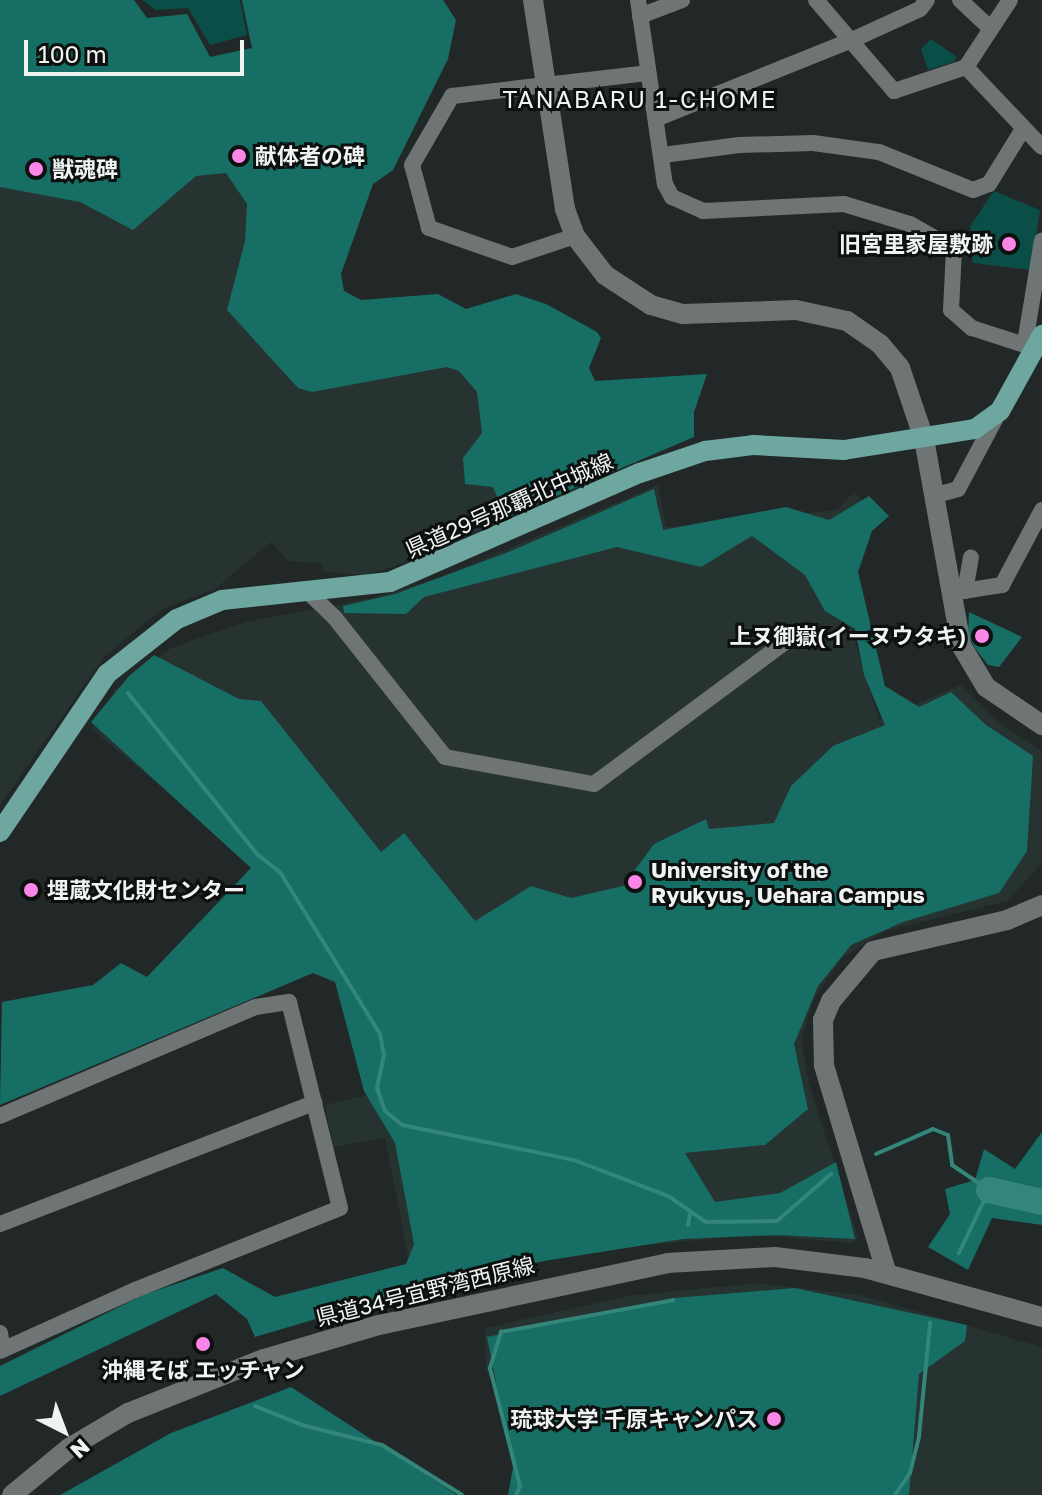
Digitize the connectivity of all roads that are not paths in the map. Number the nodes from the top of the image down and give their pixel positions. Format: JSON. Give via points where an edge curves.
{"nodes":[{"id":1,"x":533,"y":0,"type":"edge"},
{"id":2,"x":682,"y":0,"type":"edge"},
{"id":3,"x":816,"y":0,"type":"edge"},
{"id":4,"x":927,"y":0,"type":"edge"},
{"id":5,"x":960,"y":0,"type":"edge"},
{"id":6,"x":1010,"y":0,"type":"edge"},
{"id":7,"x":639,"y":8,"type":"edge"},
{"id":8,"x":989,"y":27,"type":"junction"},
{"id":9,"x":852,"y":40,"type":"junction"},
{"id":10,"x":966,"y":67,"type":"junction"},
{"id":11,"x":647,"y":73,"type":"junction"},
{"id":12,"x":545,"y":85,"type":"junction"},
{"id":13,"x":658,"y":118,"type":"junction"},
{"id":14,"x":1023,"y":129,"type":"junction"},
{"id":15,"x":1042,"y":147,"type":"edge"},
{"id":16,"x":663,"y":155,"type":"junction"},
{"id":17,"x":575,"y":236,"type":"junction"},
{"id":18,"x":1042,"y":240,"type":"edge"},
{"id":19,"x":1034,"y":342,"type":"edge"},
{"id":20,"x":1000,"y":411,"type":"junction"},
{"id":21,"x":924,"y":439,"type":"junction"},
{"id":22,"x":936,"y":495,"type":"junction"},
{"id":23,"x":1042,"y":510,"type":"edge"},
{"id":24,"x":971,"y":558,"type":"dead end"},
{"id":25,"x":307,"y":591,"type":"junction"},
{"id":26,"x":958,"y":592,"type":"junction"},
{"id":27,"x":789,"y":639,"type":"dead end"},
{"id":28,"x":1042,"y":725,"type":"edge"},
{"id":29,"x":0,"y":832,"type":"edge"},
{"id":30,"x":1042,"y":905,"type":"edge"},
{"id":31,"x":314,"y":1103,"type":"junction"},
{"id":32,"x":0,"y":1116,"type":"edge"},
{"id":33,"x":0,"y":1224,"type":"edge"},
{"id":34,"x":886,"y":1271,"type":"junction"},
{"id":35,"x":1042,"y":1317,"type":"edge"},
{"id":36,"x":1,"y":1345,"type":"edge"},
{"id":37,"x":12,"y":1495,"type":"edge"}],
"edges":[{"from":1,"to":12,"type":"main road"},
{"from":2,"to":7,"type":"street"},
{"from":3,"to":9,"type":"street"},
{"from":4,"to":9,"type":"street","via":[[920,9]]},
{"from":5,"to":8,"type":"street"},
{"from":6,"to":8,"type":"street"},
{"from":7,"to":11,"type":"street"},
{"from":8,"to":10,"type":"street"},
{"from":9,"to":10,"type":"street","via":[[894,91]]},
{"from":9,"to":13,"type":"street"},
{"from":10,"to":14,"type":"street"},
{"from":11,"to":12,"type":"street"},
{"from":11,"to":13,"type":"street"},
{"from":12,"to":17,"type":"main road","via":[[559,183]]},
{"from":12,"to":17,"type":"street","via":[[452,96],[412,165],[429,228],[512,257]]},
{"from":13,"to":16,"type":"street"},
{"from":14,"to":15,"type":"street"},
{"from":14,"to":16,"type":"street","via":[[989,184],[973,190],[879,152],[813,143]]},
{"from":16,"to":19,"type":"street","via":[[665,184],[684,206],[703,211],[844,204],[910,224],[954,249],[951,310],[972,328]]},
{"from":17,"to":21,"type":"main road","via":[[605,275],[651,305],[716,316],[796,310],[847,321],[880,344],[900,368]]},
{"from":18,"to":19,"type":"street"},
{"from":19,"to":20,"type":"main road"},
{"from":20,"to":21,"type":"main road","name":"県道29号那覇北中城線","via":[[975,429]]},
{"from":20,"to":22,"type":"street","via":[[958,489]]},
{"from":21,"to":22,"type":"main road"},
{"from":21,"to":25,"type":"main road","name":"県道29号那覇北中城線","via":[[844,450],[753,445],[705,451],[651,469],[417,573],[390,582]]},
{"from":22,"to":26,"type":"main road"},
{"from":23,"to":26,"type":"street","via":[[1002,585]]},
{"from":24,"to":26,"type":"street"},
{"from":25,"to":27,"type":"street","via":[[335,618],[445,757],[594,784]]},
{"from":25,"to":29,"type":"main road","name":"県道29号那覇北中城線","via":[[222,600],[149,636],[107,674]]},
{"from":26,"to":28,"type":"main road","via":[[957,633],[975,672],[1000,698]]},
{"from":30,"to":34,"type":"main road","via":[[1007,920],[873,951],[831,1001],[821,1043],[824,1065]]},
{"from":31,"to":32,"type":"street","via":[[289,1002],[256,1007]]},
{"from":31,"to":33,"type":"street"},
{"from":31,"to":36,"type":"street","via":[[340,1208]]},
{"from":34,"to":35,"type":"main road","name":"県道34号宜野湾西原線"},
{"from":34,"to":37,"type":"main road","name":"県道34号宜野湾西原線","via":[[775,1257],[706,1258],[542,1285],[379,1325],[264,1359],[128,1413],[69,1448]]}]}
